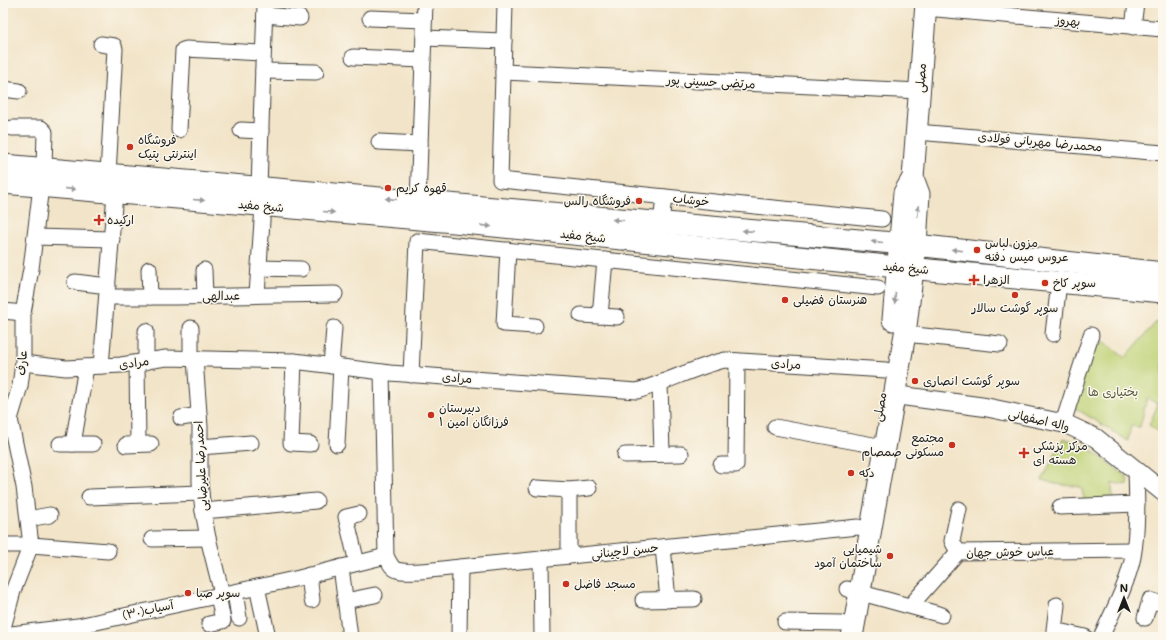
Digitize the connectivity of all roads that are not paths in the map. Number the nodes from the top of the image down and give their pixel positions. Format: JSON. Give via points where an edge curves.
{"nodes":[{"id":1,"x":425,"y":3,"type":"edge"},
{"id":2,"x":505,"y":3,"type":"edge"},
{"id":3,"x":1136,"y":3,"type":"edge"},
{"id":4,"x":926,"y":5,"type":"edge"},
{"id":5,"x":265,"y":9,"type":"edge"},
{"id":6,"x":300,"y":18,"type":"dead end"},
{"id":7,"x":370,"y":18,"type":"dead end"},
{"id":8,"x":424,"y":20,"type":"junction"},
{"id":9,"x":1133,"y":27,"type":"junction"},
{"id":10,"x":1163,"y":29,"type":"edge"},
{"id":11,"x":424,"y":38,"type":"junction"},
{"id":12,"x":504,"y":41,"type":"junction"},
{"id":13,"x":101,"y":44,"type":"dead end"},
{"id":14,"x":264,"y":53,"type":"junction"},
{"id":15,"x":353,"y":57,"type":"dead end"},
{"id":16,"x":423,"y":60,"type":"junction"},
{"id":17,"x":263,"y":71,"type":"junction"},
{"id":18,"x":316,"y":72,"type":"dead end"},
{"id":19,"x":503,"y":72,"type":"junction"},
{"id":20,"x":3,"y":89,"type":"edge"},
{"id":21,"x":19,"y":90,"type":"dead end"},
{"id":22,"x":920,"y":91,"type":"junction"},
{"id":23,"x":12,"y":128,"type":"dead end"},
{"id":24,"x":179,"y":130,"type":"dead end"},
{"id":25,"x":241,"y":130,"type":"dead end"},
{"id":26,"x":261,"y":131,"type":"junction"},
{"id":27,"x":917,"y":132,"type":"junction"},
{"id":28,"x":379,"y":142,"type":"dead end"},
{"id":29,"x":420,"y":144,"type":"junction"},
{"id":30,"x":1163,"y":153,"type":"edge"},
{"id":31,"x":3,"y":165,"type":"edge"},
{"id":32,"x":108,"y":174,"type":"junction"},
{"id":33,"x":42,"y":177,"type":"junction"},
{"id":34,"x":3,"y":183,"type":"edge"},
{"id":35,"x":115,"y":193,"type":"junction"},
{"id":36,"x":261,"y":197,"type":"junction"},
{"id":37,"x":664,"y":197,"type":"junction"},
{"id":38,"x":419,"y":208,"type":"junction"},
{"id":39,"x":455,"y":214,"type":"junction"},
{"id":40,"x":882,"y":218,"type":"dead end"},
{"id":41,"x":661,"y":224,"type":"junction"},
{"id":42,"x":35,"y":237,"type":"junction"},
{"id":43,"x":112,"y":239,"type":"junction"},
{"id":44,"x":653,"y":243,"type":"junction"},
{"id":45,"x":908,"y":245,"type":"junction"},
{"id":46,"x":508,"y":250,"type":"junction"},
{"id":47,"x":605,"y":260,"type":"junction"},
{"id":48,"x":651,"y":264,"type":"junction"},
{"id":49,"x":259,"y":268,"type":"junction"},
{"id":50,"x":906,"y":268,"type":"junction"},
{"id":51,"x":149,"y":269,"type":"dead end"},
{"id":52,"x":301,"y":269,"type":"dead end"},
{"id":53,"x":204,"y":270,"type":"dead end"},
{"id":54,"x":1163,"y":273,"type":"edge"},
{"id":55,"x":1101,"y":277,"type":"junction"},
{"id":56,"x":1134,"y":280,"type":"junction"},
{"id":57,"x":75,"y":282,"type":"dead end"},
{"id":58,"x":1059,"y":282,"type":"junction"},
{"id":59,"x":878,"y":288,"type":"dead end"},
{"id":60,"x":107,"y":292,"type":"junction"},
{"id":61,"x":1163,"y":292,"type":"edge"},
{"id":62,"x":335,"y":294,"type":"dead end"},
{"id":63,"x":257,"y":295,"type":"junction"},
{"id":64,"x":205,"y":296,"type":"junction"},
{"id":65,"x":150,"y":297,"type":"junction"},
{"id":66,"x":3,"y":311,"type":"edge"},
{"id":67,"x":23,"y":313,"type":"junction"},
{"id":68,"x":581,"y":315,"type":"dead end"},
{"id":69,"x":600,"y":316,"type":"junction"},
{"id":70,"x":617,"y":317,"type":"dead end"},
{"id":71,"x":535,"y":326,"type":"dead end"},
{"id":72,"x":191,"y":328,"type":"dead end"},
{"id":73,"x":334,"y":328,"type":"dead end"},
{"id":74,"x":146,"y":331,"type":"dead end"},
{"id":75,"x":905,"y":334,"type":"junction"},
{"id":76,"x":1053,"y":334,"type":"dead end"},
{"id":77,"x":1091,"y":335,"type":"dead end"},
{"id":78,"x":1000,"y":344,"type":"dead end"},
{"id":79,"x":193,"y":359,"type":"junction"},
{"id":80,"x":294,"y":361,"type":"junction"},
{"id":81,"x":737,"y":361,"type":"junction"},
{"id":82,"x":141,"y":362,"type":"junction"},
{"id":83,"x":23,"y":363,"type":"junction"},
{"id":84,"x":101,"y":366,"type":"junction"},
{"id":85,"x":86,"y":367,"type":"junction"},
{"id":86,"x":336,"y":367,"type":"junction"},
{"id":87,"x":886,"y":370,"type":"junction"},
{"id":88,"x":382,"y":372,"type":"junction"},
{"id":89,"x":411,"y":375,"type":"junction"},
{"id":90,"x":660,"y":384,"type":"junction"},
{"id":91,"x":895,"y":395,"type":"junction"},
{"id":92,"x":199,"y":415,"type":"junction"},
{"id":93,"x":6,"y":418,"type":"edge"},
{"id":94,"x":181,"y":418,"type":"dead end"},
{"id":95,"x":1063,"y":423,"type":"junction"},
{"id":96,"x":775,"y":427,"type":"dead end"},
{"id":97,"x":251,"y":443,"type":"dead end"},
{"id":98,"x":93,"y":444,"type":"dead end"},
{"id":99,"x":138,"y":444,"type":"dead end"},
{"id":100,"x":310,"y":444,"type":"dead end"},
{"id":101,"x":337,"y":444,"type":"dead end"},
{"id":102,"x":873,"y":445,"type":"junction"},
{"id":103,"x":200,"y":447,"type":"junction"},
{"id":104,"x":10,"y":449,"type":"edge"},
{"id":105,"x":662,"y":454,"type":"junction"},
{"id":106,"x":681,"y":454,"type":"dead end"},
{"id":107,"x":625,"y":455,"type":"dead end"},
{"id":108,"x":721,"y":465,"type":"dead end"},
{"id":109,"x":1136,"y":471,"type":"junction"},
{"id":110,"x":537,"y":488,"type":"dead end"},
{"id":111,"x":589,"y":488,"type":"dead end"},
{"id":112,"x":570,"y":490,"type":"junction"},
{"id":113,"x":1163,"y":492,"type":"edge"},
{"id":114,"x":201,"y":493,"type":"junction"},
{"id":115,"x":89,"y":497,"type":"dead end"},
{"id":116,"x":316,"y":501,"type":"dead end"},
{"id":117,"x":1137,"y":504,"type":"junction"},
{"id":118,"x":1060,"y":507,"type":"dead end"},
{"id":119,"x":960,"y":509,"type":"dead end"},
{"id":120,"x":203,"y":511,"type":"junction"},
{"id":121,"x":359,"y":514,"type":"dead end"},
{"id":122,"x":50,"y":515,"type":"dead end"},
{"id":123,"x":28,"y":519,"type":"junction"},
{"id":124,"x":865,"y":529,"type":"junction"},
{"id":125,"x":208,"y":538,"type":"junction"},
{"id":126,"x":152,"y":539,"type":"dead end"},
{"id":127,"x":3,"y":545,"type":"edge"},
{"id":128,"x":31,"y":545,"type":"junction"},
{"id":129,"x":662,"y":547,"type":"junction"},
{"id":130,"x":1133,"y":550,"type":"junction"},
{"id":131,"x":108,"y":551,"type":"dead end"},
{"id":132,"x":958,"y":552,"type":"junction"},
{"id":133,"x":386,"y":556,"type":"junction"},
{"id":134,"x":569,"y":556,"type":"junction"},
{"id":135,"x":541,"y":559,"type":"junction"},
{"id":136,"x":357,"y":563,"type":"junction"},
{"id":137,"x":341,"y":567,"type":"junction"},
{"id":138,"x":460,"y":567,"type":"junction"},
{"id":139,"x":309,"y":575,"type":"junction"},
{"id":140,"x":257,"y":587,"type":"junction"},
{"id":141,"x":854,"y":590,"type":"junction"},
{"id":142,"x":225,"y":594,"type":"junction"},
{"id":143,"x":375,"y":595,"type":"dead end"},
{"id":144,"x":7,"y":598,"type":"edge"},
{"id":145,"x":694,"y":599,"type":"dead end"},
{"id":146,"x":312,"y":600,"type":"dead end"},
{"id":147,"x":643,"y":600,"type":"dead end"},
{"id":148,"x":668,"y":600,"type":"junction"},
{"id":149,"x":345,"y":601,"type":"junction"},
{"id":150,"x":1163,"y":604,"type":"edge"},
{"id":151,"x":911,"y":605,"type":"junction"},
{"id":152,"x":1057,"y":605,"type":"dead end"},
{"id":153,"x":942,"y":615,"type":"dead end"},
{"id":154,"x":239,"y":618,"type":"dead end"},
{"id":155,"x":1145,"y":618,"type":"dead end"},
{"id":156,"x":785,"y":622,"type":"dead end"},
{"id":157,"x":209,"y":624,"type":"dead end"},
{"id":158,"x":3,"y":628,"type":"edge"},
{"id":159,"x":79,"y":631,"type":"edge"},
{"id":160,"x":844,"y":632,"type":"edge"},
{"id":161,"x":3,"y":635,"type":"edge"},
{"id":162,"x":268,"y":637,"type":"edge"},
{"id":163,"x":350,"y":637,"type":"edge"},
{"id":164,"x":459,"y":637,"type":"edge"},
{"id":165,"x":542,"y":637,"type":"edge"},
{"id":166,"x":1085,"y":637,"type":"edge"},
{"id":167,"x":1101,"y":637,"type":"edge"}],
"edges":[{"from":1,"to":8,"type":"street"},
{"from":2,"to":12,"type":"street"},
{"from":3,"to":9,"type":"street"},
{"from":4,"to":9,"type":"street","name":"بهروز"},
{"from":4,"to":22,"type":"main road","name":"مصلی"},
{"from":5,"to":6,"type":"street"},
{"from":5,"to":14,"type":"street"},
{"from":7,"to":8,"type":"street"},
{"from":8,"to":11,"type":"street"},
{"from":9,"to":10,"type":"street","name":"بهروز"},
{"from":11,"to":12,"type":"street"},
{"from":11,"to":16,"type":"street"},
{"from":12,"to":19,"type":"street"},
{"from":13,"to":32,"type":"street","via":[[114,46],[115,49]]},
{"from":14,"to":17,"type":"street"},
{"from":14,"to":24,"type":"street","via":[[183,50]]},
{"from":15,"to":16,"type":"street"},
{"from":16,"to":29,"type":"street"},
{"from":17,"to":18,"type":"street"},
{"from":17,"to":26,"type":"street"},
{"from":19,"to":22,"type":"street","name":"مرتضی حسینی پور"},
{"from":19,"to":37,"type":"street","name":"خوشاب","via":[[500,180]]},
{"from":20,"to":21,"type":"street"},
{"from":22,"to":27,"type":"main road","name":"مصلی"},
{"from":23,"to":33,"type":"street","name":"عارف","via":[[44,129]]},
{"from":25,"to":26,"type":"street"},
{"from":26,"to":36,"type":"street"},
{"from":27,"to":30,"type":"street","name":"محمدرضا مهربانی فولادی"},
{"from":27,"to":45,"type":"main road","name":"مصلی","via":[[913,178],[920,194]]},
{"from":28,"to":29,"type":"street"},
{"from":29,"to":38,"type":"street"},
{"from":31,"to":33,"type":"main road","name":"شیخ مفید"},
{"from":32,"to":33,"type":"main road","name":"شیخ مفید"},
{"from":32,"to":36,"type":"main road","name":"شیخ مفید"},
{"from":33,"to":34,"type":"main road","name":"شیخ مفید"},
{"from":33,"to":35,"type":"main road","name":"شیخ مفید","one_way":true},
{"from":33,"to":42,"type":"street","name":"عارف"},
{"from":35,"to":36,"type":"main road","name":"شیخ مفید","one_way":true},
{"from":35,"to":43,"type":"street"},
{"from":36,"to":38,"type":"main road","name":"شیخ مفید"},
{"from":36,"to":49,"type":"street"},
{"from":37,"to":40,"type":"street","name":"خوشاب"},
{"from":37,"to":41,"type":"street"},
{"from":38,"to":39,"type":"main road","name":"شیخ مفید"},
{"from":41,"to":39,"type":"main road","name":"شیخ مفید","one_way":true},
{"from":39,"to":44,"type":"main road","name":"شیخ مفید","one_way":true},
{"from":45,"to":41,"type":"main road","name":"شیخ مفید","one_way":true},
{"from":42,"to":43,"type":"street"},
{"from":42,"to":67,"type":"street","name":"عارف"},
{"from":43,"to":60,"type":"street"},
{"from":44,"to":48,"type":"street"},
{"from":44,"to":50,"type":"main road","name":"شیخ مفید"},
{"from":45,"to":50,"type":"main road","name":"مصلی"},
{"from":55,"to":45,"type":"main road","name":"شیخ مفید","one_way":true},
{"from":46,"to":47,"type":"street"},
{"from":46,"to":71,"type":"street","via":[[504,324]]},
{"from":46,"to":89,"type":"street","via":[[417,241]]},
{"from":47,"to":48,"type":"street"},
{"from":47,"to":69,"type":"street"},
{"from":48,"to":59,"type":"street"},
{"from":49,"to":52,"type":"street"},
{"from":49,"to":63,"type":"street"},
{"from":50,"to":58,"type":"main road","name":"شیخ مفید"},
{"from":50,"to":75,"type":"main road","name":"مصلی"},
{"from":50,"to":87,"type":"main road","name":"مصلی","one_way":true,"via":[[893,319]]},
{"from":51,"to":65,"type":"street"},
{"from":53,"to":64,"type":"street"},
{"from":54,"to":56,"type":"main road","name":"شیخ مفید"},
{"from":55,"to":56,"type":"main road","name":"شیخ مفید"},
{"from":55,"to":58,"type":"main road","name":"شیخ مفید"},
{"from":56,"to":61,"type":"main road","name":"شیخ مفید"},
{"from":57,"to":60,"type":"street","name":"عبدالهی"},
{"from":58,"to":76,"type":"street"},
{"from":60,"to":65,"type":"street","name":"عبدالهی"},
{"from":60,"to":84,"type":"street"},
{"from":62,"to":63,"type":"street","name":"عبدالهی"},
{"from":63,"to":64,"type":"street","name":"عبدالهی"},
{"from":64,"to":65,"type":"street","name":"عبدالهی"},
{"from":66,"to":67,"type":"street"},
{"from":67,"to":83,"type":"street","name":"عارف"},
{"from":68,"to":69,"type":"street"},
{"from":69,"to":70,"type":"street"},
{"from":72,"to":79,"type":"street","name":"احمدرضا علیرضایی"},
{"from":73,"to":86,"type":"street"},
{"from":74,"to":82,"type":"street"},
{"from":75,"to":78,"type":"street"},
{"from":75,"to":91,"type":"main road","name":"مصلی"},
{"from":77,"to":95,"type":"street"},
{"from":79,"to":80,"type":"street","name":"مرادی"},
{"from":79,"to":82,"type":"street","name":"مرادی","via":[[166,358]]},
{"from":79,"to":92,"type":"street","name":"احمدرضا علیرضایی"},
{"from":80,"to":86,"type":"street","name":"مرادی"},
{"from":80,"to":100,"type":"street","via":[[291,443]]},
{"from":81,"to":87,"type":"street","name":"مرادی"},
{"from":81,"to":90,"type":"street","name":"مرادی","via":[[725,360],[705,365]]},
{"from":81,"to":108,"type":"street","via":[[736,465]]},
{"from":82,"to":84,"type":"street","name":"مرادی"},
{"from":82,"to":99,"type":"street"},
{"from":83,"to":85,"type":"street","name":"مرادی","via":[[66,368]]},
{"from":83,"to":93,"type":"street","name":"عارف","via":[[20,386]]},
{"from":84,"to":85,"type":"street","name":"مرادی"},
{"from":85,"to":98,"type":"street","via":[[67,444]]},
{"from":86,"to":88,"type":"street","name":"مرادی"},
{"from":86,"to":101,"type":"street"},
{"from":87,"to":102,"type":"main road","name":"مصلی"},
{"from":88,"to":89,"type":"street","name":"مرادی"},
{"from":88,"to":133,"type":"street"},
{"from":89,"to":90,"type":"street","name":"مرادی","via":[[619,391],[637,391]]},
{"from":90,"to":105,"type":"street"},
{"from":91,"to":95,"type":"street","name":"واله اصفهانی","via":[[985,407]]},
{"from":91,"to":124,"type":"main road","name":"مصلی"},
{"from":92,"to":94,"type":"street"},
{"from":92,"to":103,"type":"street","name":"احمدرضا علیرضایی"},
{"from":93,"to":104,"type":"street","name":"عارف"},
{"from":95,"to":109,"type":"street","name":"واله اصفهانی","via":[[1096,438]]},
{"from":96,"to":102,"type":"street"},
{"from":97,"to":103,"type":"street"},
{"from":102,"to":124,"type":"main road","name":"مصلی"},
{"from":103,"to":114,"type":"street","name":"احمدرضا علیرضایی"},
{"from":104,"to":123,"type":"street","name":"عارف","via":[[24,487]]},
{"from":105,"to":106,"type":"street"},
{"from":105,"to":107,"type":"street"},
{"from":109,"to":113,"type":"street","name":"واله اصفهانی"},
{"from":109,"to":117,"type":"street"},
{"from":110,"to":112,"type":"street"},
{"from":111,"to":112,"type":"street"},
{"from":112,"to":134,"type":"street"},
{"from":114,"to":115,"type":"street"},
{"from":114,"to":120,"type":"street","name":"احمدرضا علیرضایی"},
{"from":116,"to":120,"type":"street"},
{"from":117,"to":118,"type":"street"},
{"from":117,"to":130,"type":"street"},
{"from":119,"to":132,"type":"street","via":[[952,541]]},
{"from":120,"to":125,"type":"street","name":"احمدرضا علیرضایی"},
{"from":121,"to":136,"type":"street","via":[[346,517]]},
{"from":122,"to":123,"type":"street"},
{"from":123,"to":128,"type":"street","name":"عارف"},
{"from":124,"to":129,"type":"street","name":"حسن لاچینانی"},
{"from":124,"to":141,"type":"main road","name":"مصلی"},
{"from":125,"to":126,"type":"street"},
{"from":125,"to":142,"type":"street","name":"احمدرضا علیرضایی"},
{"from":127,"to":128,"type":"street"},
{"from":128,"to":131,"type":"street"},
{"from":128,"to":144,"type":"street","name":"عارف"},
{"from":129,"to":134,"type":"street","name":"حسن لاچینانی"},
{"from":129,"to":148,"type":"street"},
{"from":130,"to":132,"type":"street","name":"عباس خوش جهان"},
{"from":130,"to":167,"type":"street","via":[[1121,594]]},
{"from":132,"to":151,"type":"street","name":"عباس خوش جهان"},
{"from":133,"to":136,"type":"street","name":"آسیاب(۳۰)"},
{"from":133,"to":138,"type":"street","name":"حسن لاچینانی","via":[[390,565],[397,570]]},
{"from":134,"to":135,"type":"street","name":"حسن لاچینانی"},
{"from":135,"to":138,"type":"street","name":"حسن لاچینانی"},
{"from":135,"to":165,"type":"street"},
{"from":136,"to":137,"type":"street","name":"آسیاب(۳۰)"},
{"from":137,"to":139,"type":"street","name":"آسیاب(۳۰)"},
{"from":137,"to":149,"type":"street"},
{"from":138,"to":164,"type":"street"},
{"from":139,"to":140,"type":"street","name":"آسیاب(۳۰)"},
{"from":139,"to":146,"type":"street"},
{"from":140,"to":142,"type":"street","name":"آسیاب(۳۰)"},
{"from":140,"to":162,"type":"street"},
{"from":141,"to":151,"type":"street"},
{"from":141,"to":160,"type":"main road","name":"مصلی"},
{"from":142,"to":154,"type":"street"},
{"from":142,"to":157,"type":"street","via":[[224,621]]},
{"from":142,"to":159,"type":"street","name":"آسیاب(۳۰)"},
{"from":143,"to":149,"type":"street"},
{"from":144,"to":158,"type":"street","name":"عارف"},
{"from":145,"to":148,"type":"street"},
{"from":147,"to":148,"type":"street"},
{"from":149,"to":163,"type":"street"},
{"from":150,"to":155,"type":"street","via":[[1150,600]]},
{"from":151,"to":153,"type":"street"},
{"from":152,"to":166,"type":"street","via":[[1054,630]]},
{"from":156,"to":160,"type":"street"},
{"from":159,"to":161,"type":"street","name":"آسیاب(۳۰)"}]}
